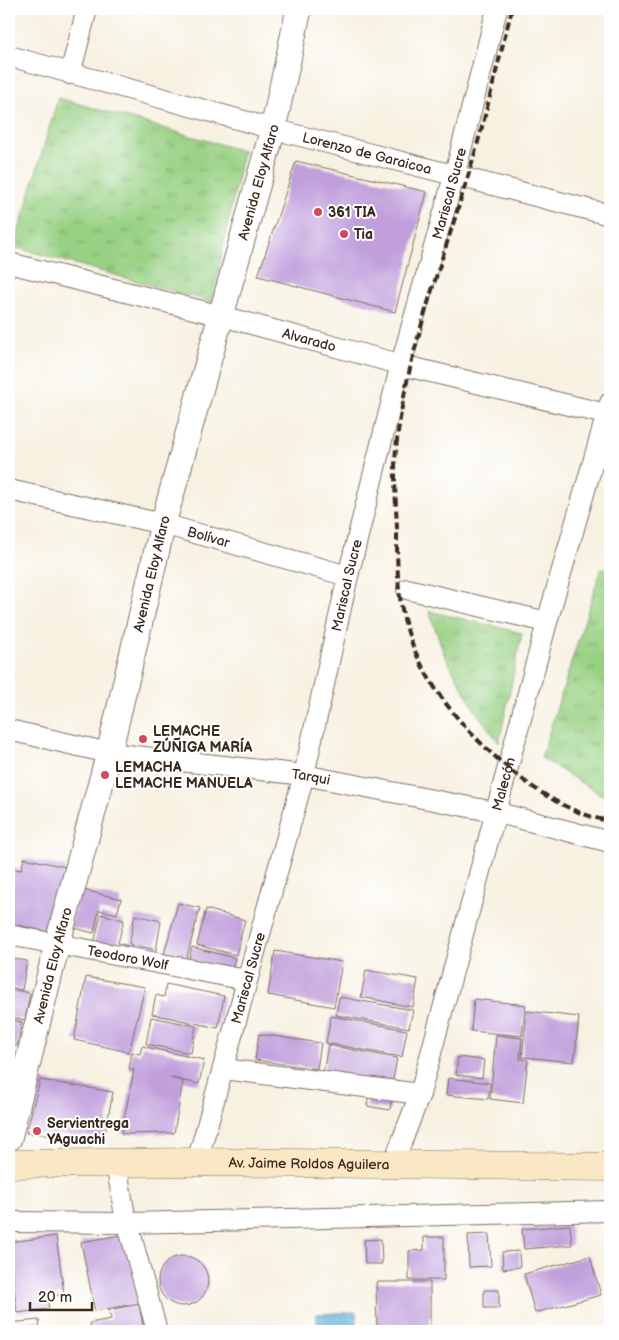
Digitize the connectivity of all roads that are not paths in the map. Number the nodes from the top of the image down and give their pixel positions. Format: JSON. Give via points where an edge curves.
{"nodes":[{"id":1,"x":87,"y":9,"type":"edge"},
{"id":2,"x":299,"y":9,"type":"edge"},
{"id":3,"x":497,"y":9,"type":"edge"},
{"id":4,"x":9,"y":56,"type":"edge"},
{"id":5,"x":70,"y":74,"type":"junction"},
{"id":6,"x":273,"y":129,"type":"junction"},
{"id":7,"x":455,"y":173,"type":"junction"},
{"id":8,"x":610,"y":214,"type":"edge"},
{"id":9,"x":10,"y":268,"type":"edge"},
{"id":10,"x":222,"y":316,"type":"junction"},
{"id":11,"x":402,"y":364,"type":"junction"},
{"id":12,"x":609,"y":411,"type":"edge"},
{"id":13,"x":9,"y":490,"type":"edge"},
{"id":14,"x":163,"y":524,"type":"junction"},
{"id":15,"x":348,"y":576,"type":"junction"},
{"id":16,"x":407,"y":589,"type":"dead end"},
{"id":17,"x":547,"y":622,"type":"junction"},
{"id":18,"x":9,"y":730,"type":"edge"},
{"id":19,"x":109,"y":753,"type":"junction"},
{"id":20,"x":304,"y":775,"type":"junction"},
{"id":21,"x":495,"y":812,"type":"junction"},
{"id":22,"x":610,"y":842,"type":"edge"},
{"id":23,"x":9,"y":935,"type":"edge"},
{"id":24,"x":57,"y":945,"type":"junction"},
{"id":25,"x":247,"y":980,"type":"junction"},
{"id":26,"x":223,"y":1069,"type":"junction"},
{"id":27,"x":420,"y":1094,"type":"junction"},
{"id":28,"x":9,"y":1138,"type":"edge"},
{"id":29,"x":197,"y":1162,"type":"junction"},
{"id":30,"x":116,"y":1163,"type":"junction"},
{"id":31,"x":9,"y":1164,"type":"edge"},
{"id":32,"x":393,"y":1164,"type":"junction"},
{"id":33,"x":610,"y":1167,"type":"edge"},
{"id":34,"x":610,"y":1211,"type":"edge"},
{"id":35,"x":9,"y":1222,"type":"edge"},
{"id":36,"x":128,"y":1223,"type":"junction"},
{"id":37,"x":157,"y":1331,"type":"edge"}],
"edges":[{"from":1,"to":5,"type":"street"},
{"from":2,"to":6,"type":"street","name":"Avenida Eloy Alfaro"},
{"from":3,"to":7,"type":"street","name":"Mariscal Sucre"},
{"from":4,"to":5,"type":"street","name":"Lorenzo de Garaicoa"},
{"from":5,"to":6,"type":"street","name":"Lorenzo de Garaicoa"},
{"from":6,"to":7,"type":"street","name":"Lorenzo de Garaicoa"},
{"from":6,"to":10,"type":"street","name":"Avenida Eloy Alfaro"},
{"from":7,"to":8,"type":"street","name":"Lorenzo de Garaicoa"},
{"from":7,"to":11,"type":"street","name":"Mariscal Sucre"},
{"from":9,"to":10,"type":"street","name":"Alvarado"},
{"from":10,"to":11,"type":"street","name":"Alvarado"},
{"from":10,"to":14,"type":"street","name":"Avenida Eloy Alfaro"},
{"from":11,"to":12,"type":"street","name":"Alvarado"},
{"from":11,"to":15,"type":"street","name":"Mariscal Sucre"},
{"from":12,"to":17,"type":"street","name":"Malecón"},
{"from":13,"to":14,"type":"street","name":"Bolívar"},
{"from":14,"to":15,"type":"street","name":"Bolívar"},
{"from":14,"to":19,"type":"street","name":"Avenida Eloy Alfaro"},
{"from":15,"to":20,"type":"street","name":"Mariscal Sucre"},
{"from":16,"to":17,"type":"street"},
{"from":17,"to":21,"type":"street","name":"Malecón"},
{"from":18,"to":19,"type":"street","name":"Tarqui"},
{"from":19,"to":20,"type":"street","name":"Tarqui"},
{"from":19,"to":24,"type":"street","name":"Avenida Eloy Alfaro"},
{"from":20,"to":21,"type":"street","name":"Tarqui"},
{"from":20,"to":25,"type":"street","name":"Mariscal Sucre"},
{"from":21,"to":22,"type":"street","name":"Tarqui"},
{"from":21,"to":27,"type":"street","name":"Malecón"},
{"from":23,"to":24,"type":"street","name":"Teodoro Wolf"},
{"from":24,"to":25,"type":"street","name":"Teodoro Wolf"},
{"from":24,"to":28,"type":"street","name":"Avenida Eloy Alfaro"},
{"from":25,"to":26,"type":"street","name":"Mariscal Sucre"},
{"from":26,"to":27,"type":"street"},
{"from":26,"to":29,"type":"street","name":"Mariscal Sucre"},
{"from":27,"to":32,"type":"street","name":"Malecón"},
{"from":29,"to":30,"type":"main road","name":"Av. Jaime Roldos Aguilera"},
{"from":29,"to":32,"type":"main road","name":"Av. Jaime Roldos Aguilera"},
{"from":30,"to":31,"type":"main road","name":"Av. Jaime Roldos Aguilera"},
{"from":30,"to":36,"type":"street"},
{"from":32,"to":33,"type":"main road","name":"Av. Jaime Roldos Aguilera"},
{"from":34,"to":36,"type":"street"},
{"from":35,"to":36,"type":"street"},
{"from":36,"to":37,"type":"street"}]}
